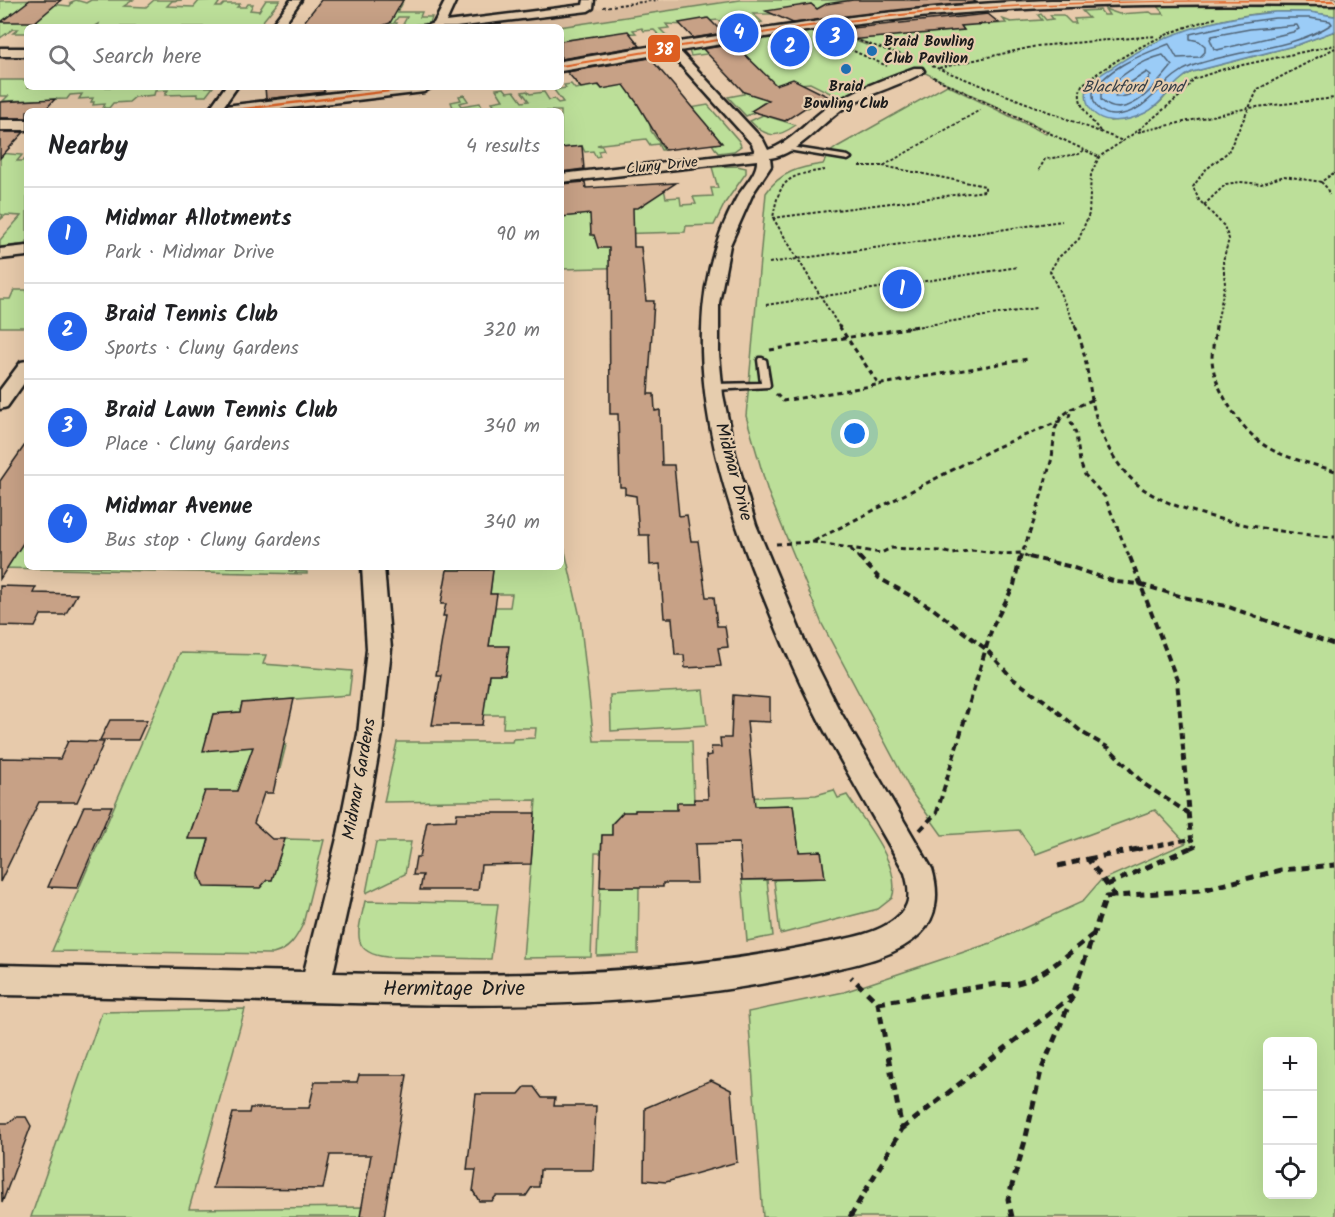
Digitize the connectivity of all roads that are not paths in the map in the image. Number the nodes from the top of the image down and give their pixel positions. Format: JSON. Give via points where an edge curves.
{"nodes":[{"id":1,"x":296,"y":0,"type":"edge"},
{"id":2,"x":451,"y":0,"type":"edge"},
{"id":3,"x":1285,"y":0,"type":"edge"},
{"id":4,"x":1335,"y":1,"type":"edge"},
{"id":5,"x":589,"y":4,"type":"edge"},
{"id":6,"x":278,"y":24,"type":"edge"},
{"id":7,"x":434,"y":24,"type":"edge"},
{"id":8,"x":447,"y":24,"type":"edge"},
{"id":9,"x":671,"y":48,"type":"junction"},
{"id":10,"x":0,"y":52,"type":"edge"},
{"id":11,"x":24,"y":52,"type":"edge"},
{"id":12,"x":564,"y":66,"type":"edge"},
{"id":13,"x":923,"y":68,"type":"road end"},
{"id":14,"x":229,"y":90,"type":"edge"},
{"id":15,"x":399,"y":90,"type":"edge"},
{"id":16,"x":216,"y":108,"type":"edge"},
{"id":17,"x":250,"y":108,"type":"edge"},
{"id":18,"x":0,"y":125,"type":"edge"},
{"id":19,"x":24,"y":125,"type":"edge"},
{"id":20,"x":774,"y":152,"type":"junction"},
{"id":21,"x":848,"y":158,"type":"dead end"},
{"id":22,"x":564,"y":177,"type":"edge"},
{"id":23,"x":24,"y":251,"type":"edge"},
{"id":24,"x":0,"y":254,"type":"edge"},
{"id":25,"x":762,"y":360,"type":"road end"},
{"id":26,"x":24,"y":370,"type":"edge"},
{"id":27,"x":714,"y":387,"type":"junction"},
{"id":28,"x":0,"y":403,"type":"edge"},
{"id":29,"x":373,"y":570,"type":"edge"},
{"id":30,"x":902,"y":931,"type":"joint"},
{"id":31,"x":0,"y":980,"type":"edge"},
{"id":32,"x":315,"y":987,"type":"junction"}],
"edges":[{"from":1,"to":6,"type":"street"},
{"from":2,"to":7,"type":"street"},
{"from":3,"to":4,"type":"street"},
{"from":3,"to":9,"type":"street","via":[[1059,3],[898,14]]},
{"from":5,"to":8,"type":"street"},
{"from":9,"to":12,"type":"street"},
{"from":9,"to":20,"type":"street","via":[[758,143]]},
{"from":10,"to":11,"type":"street"},
{"from":13,"to":20,"type":"street","name":"Midmar Drive","via":[[841,104]]},
{"from":14,"to":16,"type":"street"},
{"from":15,"to":17,"type":"street"},
{"from":18,"to":19,"type":"street"},
{"from":20,"to":21,"type":"lane"},
{"from":20,"to":22,"type":"street","name":"Cluny Drive"},
{"from":20,"to":27,"type":"street","name":"Midmar Drive","via":[[730,224],[716,272],[710,322]]},
{"from":23,"to":24,"type":"street"},
{"from":25,"to":27,"type":"lane","via":[[766,386]]},
{"from":26,"to":28,"type":"street"},
{"from":27,"to":30,"type":"street","name":"Midmar Drive","via":[[725,454],[783,621],[845,744],[918,869],[924,896],[915,918]]},
{"from":29,"to":32,"type":"street","name":"Midmar Gardens","via":[[379,649],[369,734],[351,834]]},
{"from":30,"to":32,"type":"street","name":"Hermitage Drive","via":[[829,955],[751,971],[625,985],[434,990]]},
{"from":31,"to":32,"type":"street","name":"Hermitage Drive"}]}
